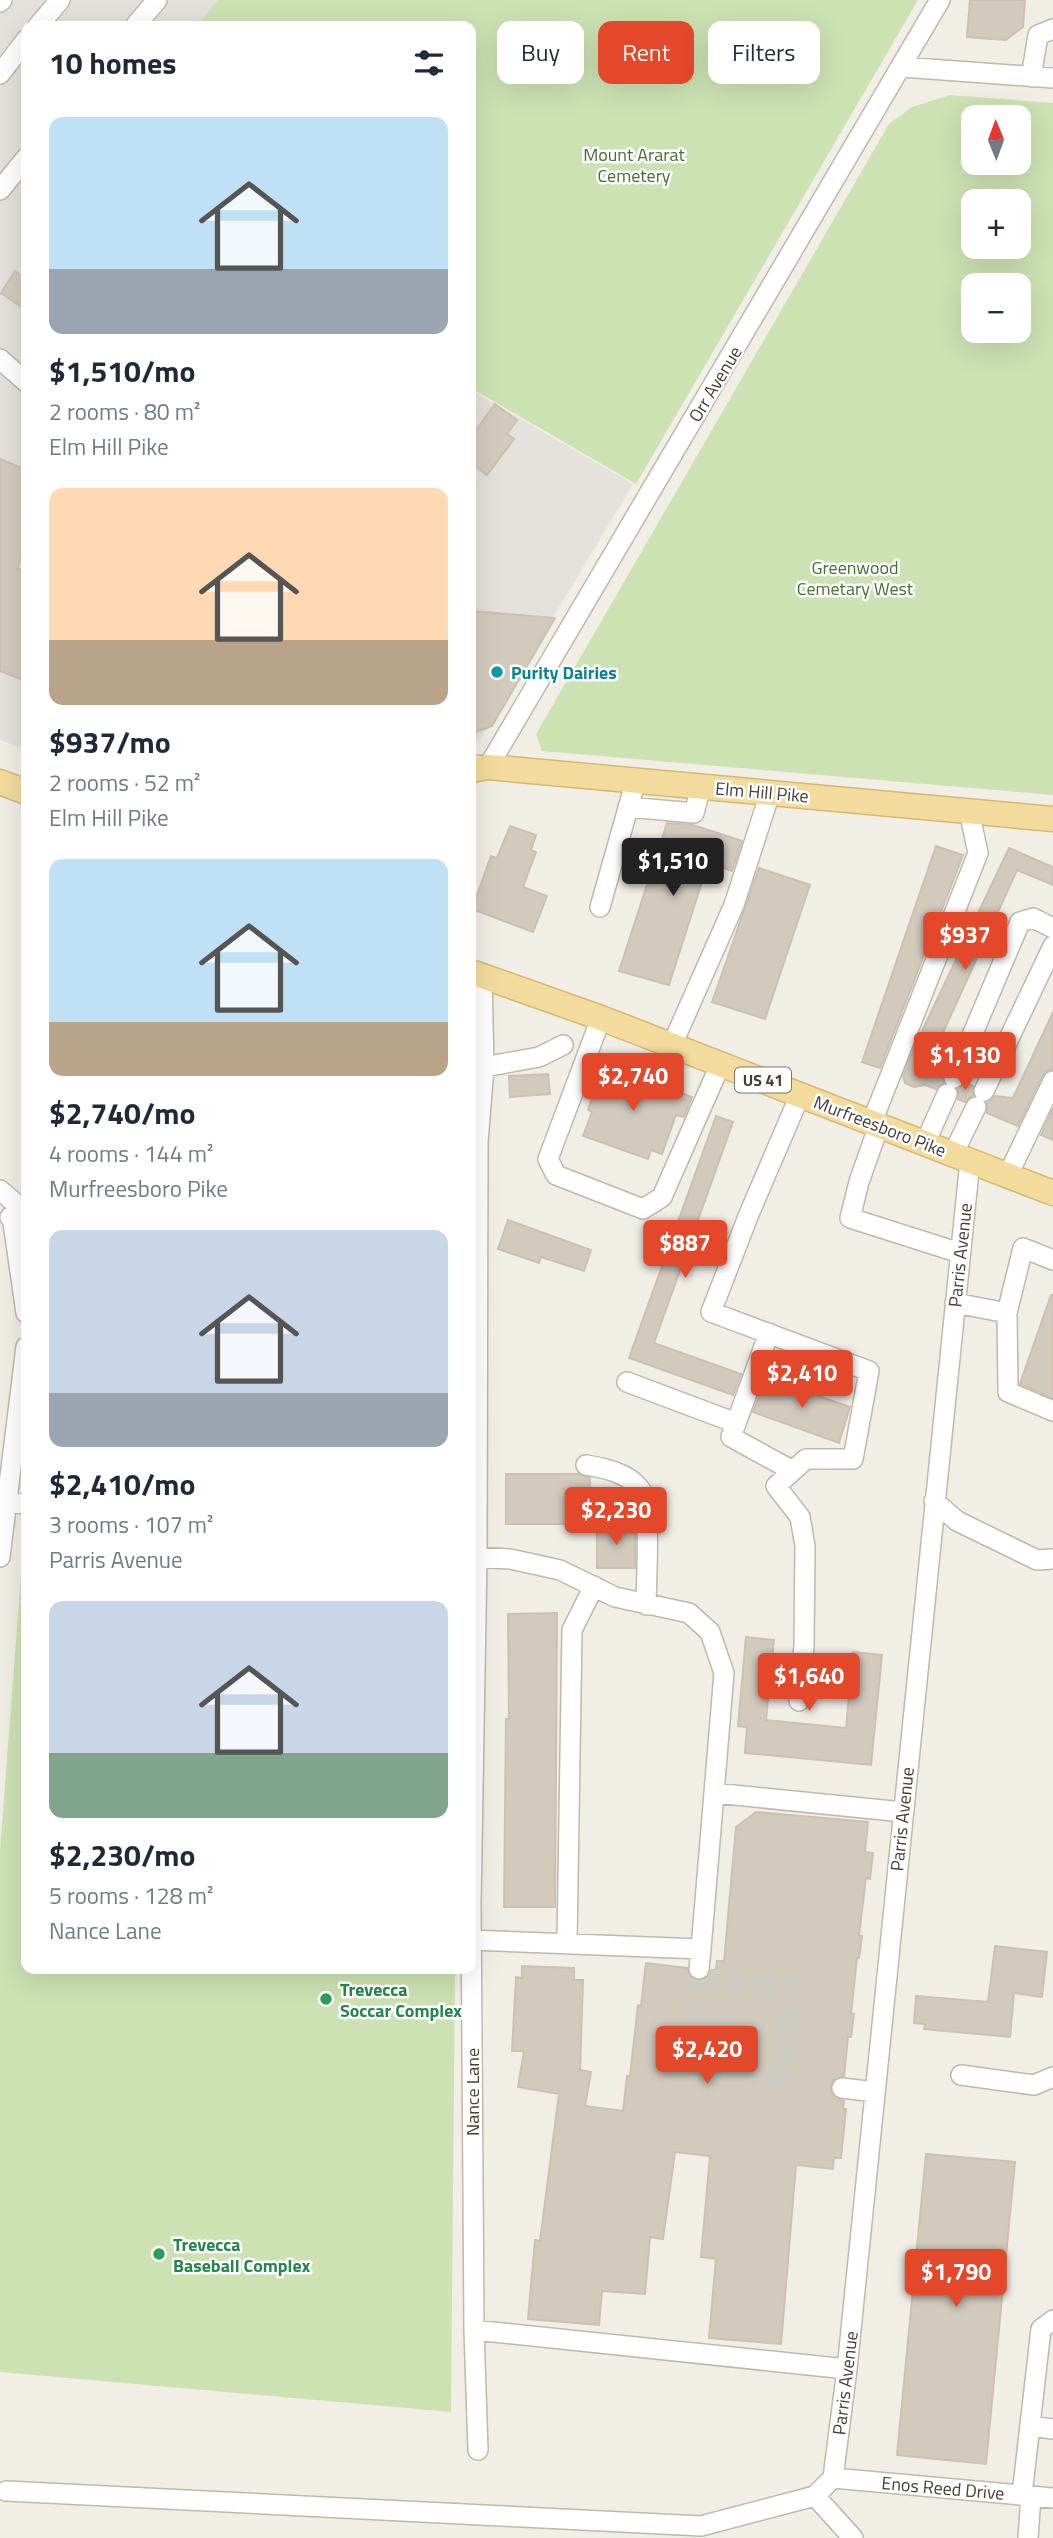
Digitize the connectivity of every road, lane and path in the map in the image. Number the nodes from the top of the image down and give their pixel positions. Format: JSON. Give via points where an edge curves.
{"nodes":[{"id":1,"x":60,"y":0,"type":"edge"},
{"id":2,"x":157,"y":0,"type":"edge"},
{"id":3,"x":940,"y":0,"type":"edge"},
{"id":4,"x":42,"y":21,"type":"edge"},
{"id":5,"x":139,"y":21,"type":"edge"},
{"id":6,"x":1053,"y":29,"type":"edge"},
{"id":7,"x":21,"y":47,"type":"edge"},
{"id":8,"x":902,"y":67,"type":"junction"},
{"id":9,"x":0,"y":74,"type":"edge"},
{"id":10,"x":1031,"y":77,"type":"junction"},
{"id":11,"x":1053,"y":78,"type":"edge"},
{"id":12,"x":21,"y":164,"type":"edge"},
{"id":13,"x":0,"y":190,"type":"edge"},
{"id":14,"x":0,"y":359,"type":"edge"},
{"id":15,"x":21,"y":378,"type":"edge"},
{"id":16,"x":477,"y":767,"type":"edge"},
{"id":17,"x":636,"y":780,"type":"junction"},
{"id":18,"x":0,"y":782,"type":"edge"},
{"id":19,"x":701,"y":786,"type":"junction"},
{"id":20,"x":21,"y":790,"type":"edge"},
{"id":21,"x":770,"y":793,"type":"junction"},
{"id":22,"x":628,"y":807,"type":"junction"},
{"id":23,"x":1053,"y":819,"type":"edge"},
{"id":24,"x":972,"y":823,"type":"junction"},
{"id":25,"x":600,"y":907,"type":"dead end"},
{"id":26,"x":1053,"y":928,"type":"edge"},
{"id":27,"x":1053,"y":946,"type":"edge"},
{"id":28,"x":476,"y":975,"type":"edge"},
{"id":29,"x":601,"y":1018,"type":"junction"},
{"id":30,"x":563,"y":1045,"type":"dead end"},
{"id":31,"x":672,"y":1045,"type":"junction"},
{"id":32,"x":720,"y":1065,"type":"junction"},
{"id":33,"x":484,"y":1067,"type":"junction"},
{"id":34,"x":953,"y":1081,"type":"junction"},
{"id":35,"x":1053,"y":1081,"type":"edge"},
{"id":36,"x":983,"y":1094,"type":"junction"},
{"id":37,"x":800,"y":1095,"type":"junction"},
{"id":38,"x":875,"y":1124,"type":"junction"},
{"id":39,"x":925,"y":1143,"type":"junction"},
{"id":40,"x":961,"y":1157,"type":"junction"},
{"id":41,"x":1008,"y":1175,"type":"junction"},
{"id":42,"x":0,"y":1190,"type":"edge"},
{"id":43,"x":1053,"y":1193,"type":"edge"},
{"id":44,"x":21,"y":1208,"type":"edge"},
{"id":45,"x":6,"y":1220,"type":"edge"},
{"id":46,"x":960,"y":1253,"type":"junction"},
{"id":47,"x":1053,"y":1260,"type":"edge"},
{"id":48,"x":21,"y":1290,"type":"edge"},
{"id":49,"x":955,"y":1303,"type":"junction"},
{"id":50,"x":1007,"y":1313,"type":"junction"},
{"id":51,"x":769,"y":1334,"type":"junction"},
{"id":52,"x":476,"y":1350,"type":"edge"},
{"id":53,"x":21,"y":1380,"type":"edge"},
{"id":54,"x":627,"y":1382,"type":"dead end"},
{"id":55,"x":1053,"y":1411,"type":"edge"},
{"id":56,"x":736,"y":1423,"type":"junction"},
{"id":57,"x":586,"y":1465,"type":"dead end"},
{"id":58,"x":793,"y":1471,"type":"junction"},
{"id":59,"x":3,"y":1501,"type":"edge"},
{"id":60,"x":934,"y":1501,"type":"junction"},
{"id":61,"x":21,"y":1503,"type":"edge"},
{"id":62,"x":0,"y":1557,"type":"edge"},
{"id":63,"x":476,"y":1557,"type":"edge"},
{"id":64,"x":1053,"y":1559,"type":"edge"},
{"id":65,"x":594,"y":1586,"type":"junction"},
{"id":66,"x":646,"y":1605,"type":"junction"},
{"id":67,"x":799,"y":1701,"type":"dead end"},
{"id":68,"x":713,"y":1793,"type":"junction"},
{"id":69,"x":903,"y":1812,"type":"junction"},
{"id":70,"x":476,"y":1940,"type":"edge"},
{"id":71,"x":567,"y":1943,"type":"junction"},
{"id":72,"x":471,"y":1974,"type":"edge"},
{"id":73,"x":961,"y":2075,"type":"dead end"},
{"id":74,"x":1053,"y":2077,"type":"edge"},
{"id":75,"x":842,"y":2088,"type":"dead end"},
{"id":76,"x":875,"y":2092,"type":"junction"},
{"id":77,"x":1053,"y":2320,"type":"edge"},
{"id":78,"x":474,"y":2330,"type":"junction"},
{"id":79,"x":847,"y":2369,"type":"junction"},
{"id":80,"x":1030,"y":2426,"type":"junction"},
{"id":81,"x":1053,"y":2429,"type":"edge"},
{"id":82,"x":478,"y":2450,"type":"dead end"},
{"id":83,"x":833,"y":2478,"type":"junction"},
{"id":84,"x":6,"y":2491,"type":"dead end"},
{"id":85,"x":1026,"y":2495,"type":"junction"},
{"id":86,"x":815,"y":2496,"type":"junction"},
{"id":87,"x":1053,"y":2498,"type":"edge"},
{"id":88,"x":686,"y":2532,"type":"edge"},
{"id":89,"x":853,"y":2538,"type":"edge"},
{"id":90,"x":1028,"y":2538,"type":"edge"}],
"edges":[{"from":1,"to":4,"type":"street"},
{"from":2,"to":5,"type":"street"},
{"from":3,"to":8,"type":"street","name":"Orr Avenue"},
{"from":6,"to":10,"type":"street","via":[[1038,35]]},
{"from":7,"to":9,"type":"street"},
{"from":8,"to":10,"type":"street"},
{"from":8,"to":16,"type":"street","name":"Orr Avenue"},
{"from":10,"to":11,"type":"street"},
{"from":12,"to":13,"type":"street"},
{"from":14,"to":15,"type":"street"},
{"from":16,"to":17,"type":"main road","name":"Elm Hill Pike"},
{"from":17,"to":19,"type":"main road","name":"Elm Hill Pike"},
{"from":17,"to":22,"type":"street"},
{"from":18,"to":20,"type":"main road"},
{"from":19,"to":21,"type":"main road","name":"Elm Hill Pike"},
{"from":19,"to":22,"type":"street","via":[[694,813]]},
{"from":21,"to":24,"type":"main road","name":"Elm Hill Pike"},
{"from":21,"to":31,"type":"street","via":[[734,905]]},
{"from":22,"to":25,"type":"street"},
{"from":23,"to":24,"type":"main road","name":"Elm Hill Pike"},
{"from":24,"to":38,"type":"street","via":[[978,853]]},
{"from":26,"to":34,"type":"street","via":[[1033,918],[1020,922]]},
{"from":27,"to":36,"type":"street","name":"Parris Avenue"},
{"from":28,"to":29,"type":"main road","name":"Murfreesboro Pike","number":"US 41"},
{"from":28,"to":33,"type":"street","name":"Nance Lane"},
{"from":29,"to":31,"type":"main road","name":"Murfreesboro Pike","number":"US 41"},
{"from":29,"to":32,"type":"street","via":[[548,1159],[556,1175],[643,1209],[662,1198]]},
{"from":30,"to":33,"type":"street","via":[[539,1057]]},
{"from":31,"to":32,"type":"main road","name":"Murfreesboro Pike","number":"US 41"},
{"from":32,"to":37,"type":"main road","name":"Murfreesboro Pike","number":"US 41"},
{"from":33,"to":52,"type":"street","name":"Nance Lane","via":[[478,1142]]},
{"from":34,"to":36,"type":"street"},
{"from":34,"to":39,"type":"street"},
{"from":35,"to":41,"type":"street"},
{"from":36,"to":40,"type":"street","name":"Parris Avenue"},
{"from":37,"to":38,"type":"main road","name":"Murfreesboro Pike","number":"US 41"},
{"from":37,"to":51,"type":"street","via":[[711,1312]]},
{"from":38,"to":39,"type":"main road","name":"Murfreesboro Pike","number":"US 41"},
{"from":38,"to":46,"type":"street","via":[[850,1218]]},
{"from":39,"to":40,"type":"main road","name":"Murfreesboro Pike","number":"US 41"},
{"from":40,"to":41,"type":"main road","name":"Murfreesboro Pike","number":"US 41"},
{"from":40,"to":46,"type":"street","name":"Parris Avenue"},
{"from":41,"to":43,"type":"main road","name":"Murfreesboro Pike","number":"US 41"},
{"from":42,"to":44,"type":"street"},
{"from":45,"to":48,"type":"street"},
{"from":46,"to":49,"type":"street","name":"Parris Avenue"},
{"from":47,"to":50,"type":"street","via":[[1023,1248]]},
{"from":49,"to":50,"type":"street"},
{"from":49,"to":60,"type":"street","name":"Parris Avenue"},
{"from":50,"to":55,"type":"street","via":[[1007,1391]]},
{"from":51,"to":56,"type":"street"},
{"from":51,"to":58,"type":"street","via":[[869,1371],[853,1459],[806,1459]]},
{"from":53,"to":59,"type":"street"},
{"from":54,"to":56,"type":"street"},
{"from":56,"to":58,"type":"street","via":[[731,1437]]},
{"from":57,"to":66,"type":"street","via":[[626,1477],[641,1490],[647,1510]]},
{"from":58,"to":67,"type":"street","via":[[776,1486],[800,1517],[805,1546]]},
{"from":59,"to":61,"type":"street"},
{"from":59,"to":62,"type":"street"},
{"from":60,"to":64,"type":"street","via":[[957,1521],[1025,1555]]},
{"from":60,"to":69,"type":"street","name":"Parris Avenue"},
{"from":63,"to":65,"type":"street","via":[[560,1570]]},
{"from":65,"to":66,"type":"street"},
{"from":65,"to":71,"type":"street","via":[[572,1630]]},
{"from":66,"to":68,"type":"street","via":[[689,1613],[710,1632],[724,1673]]},
{"from":68,"to":69,"type":"street"},
{"from":68,"to":71,"type":"street","via":[[700,1959]]},
{"from":69,"to":76,"type":"street","name":"Parris Avenue"},
{"from":70,"to":71,"type":"street"},
{"from":72,"to":78,"type":"street","name":"Nance Lane"},
{"from":73,"to":74,"type":"street","via":[[1034,2085]]},
{"from":75,"to":76,"type":"street"},
{"from":76,"to":79,"type":"street","name":"Parris Avenue"},
{"from":77,"to":80,"type":"street","via":[[1041,2329]]},
{"from":78,"to":79,"type":"street"},
{"from":78,"to":82,"type":"street","name":"Nance Lane"},
{"from":79,"to":83,"type":"street","name":"Parris Avenue"},
{"from":80,"to":81,"type":"street"},
{"from":80,"to":85,"type":"street"},
{"from":83,"to":85,"type":"street","name":"Enos Reed Drive"},
{"from":83,"to":86,"type":"street"},
{"from":84,"to":88,"type":"street"},
{"from":85,"to":87,"type":"street","name":"Enos Reed Drive"},
{"from":85,"to":90,"type":"street"},
{"from":86,"to":88,"type":"street"},
{"from":86,"to":89,"type":"street"}]}
